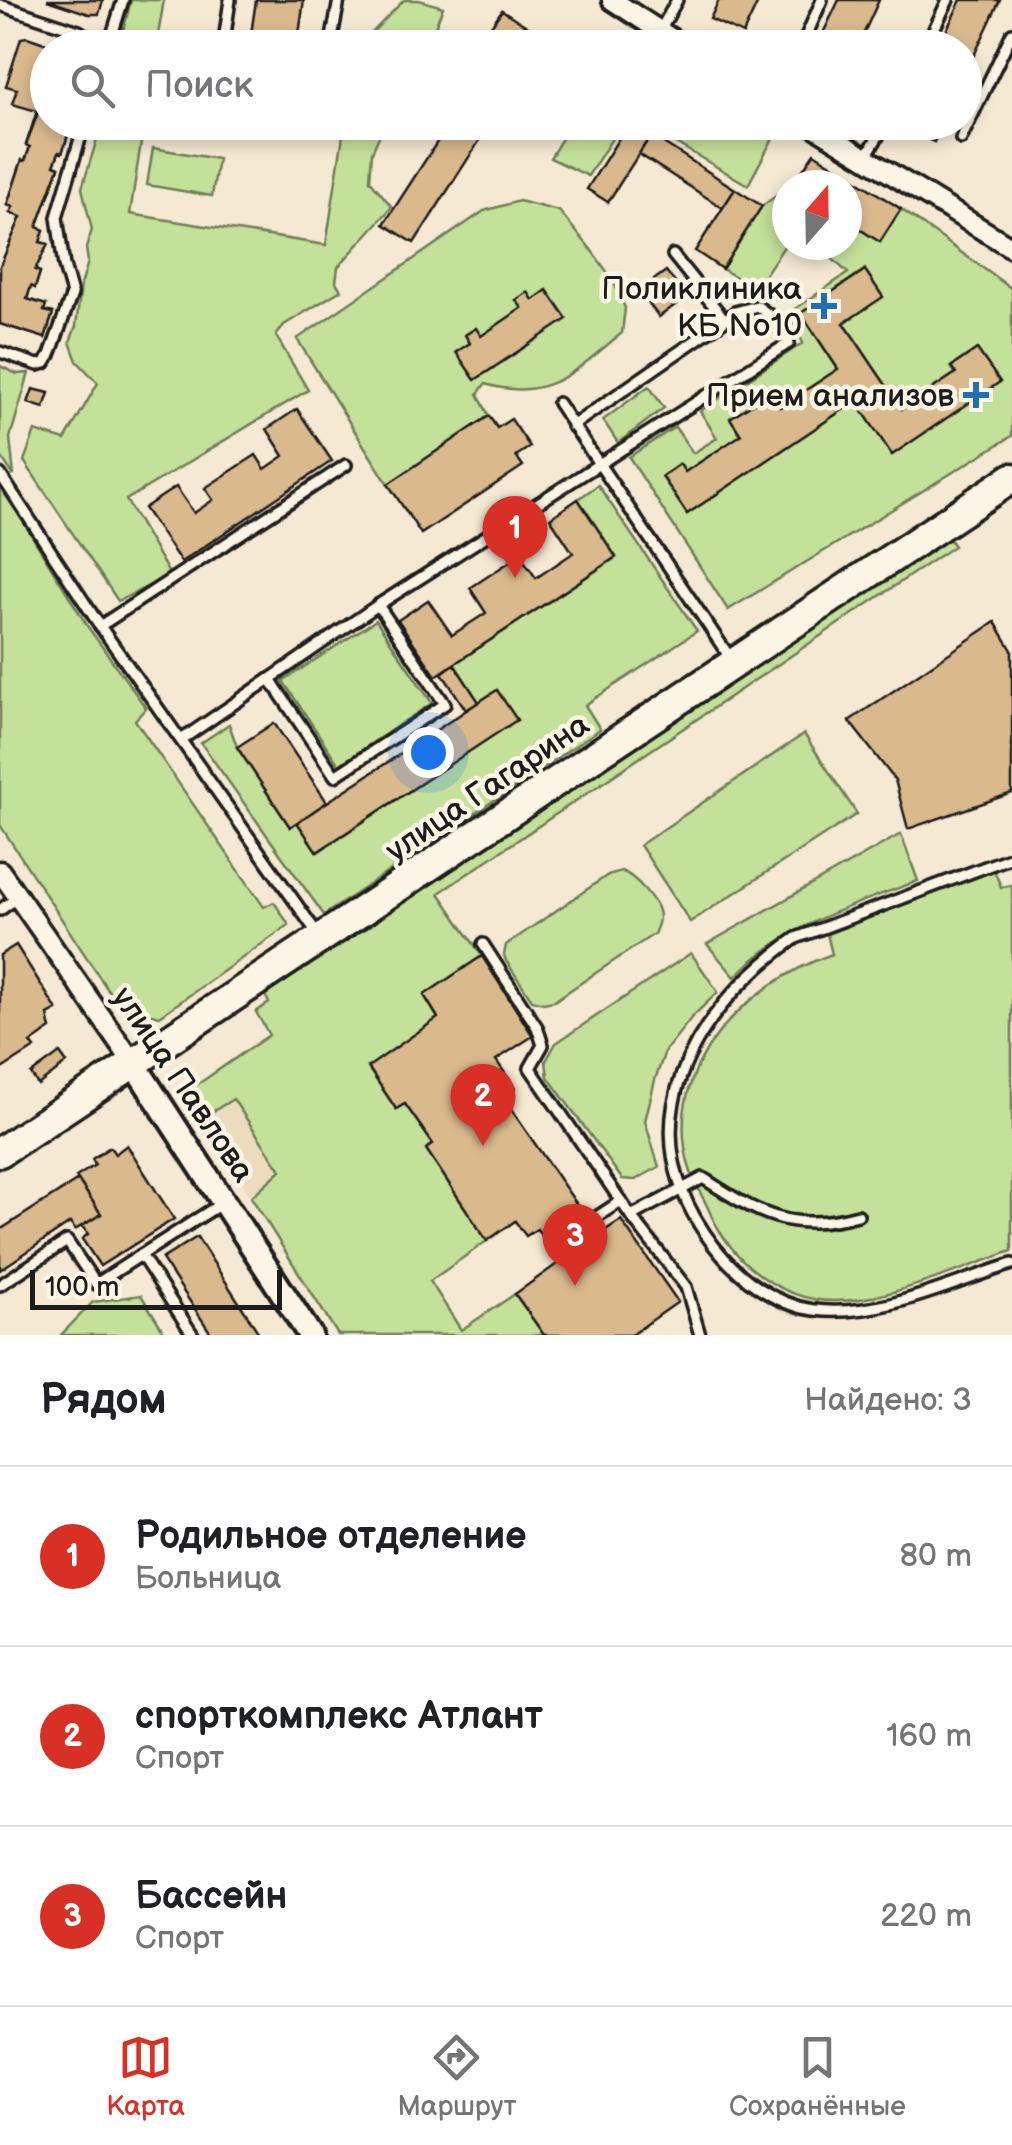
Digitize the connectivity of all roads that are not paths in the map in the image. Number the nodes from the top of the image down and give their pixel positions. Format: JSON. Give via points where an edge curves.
{"nodes":[{"id":1,"x":123,"y":0,"type":"edge"},
{"id":2,"x":230,"y":0,"type":"edge"},
{"id":3,"x":338,"y":0,"type":"edge"},
{"id":4,"x":612,"y":0,"type":"edge"},
{"id":5,"x":677,"y":0,"type":"edge"},
{"id":6,"x":822,"y":0,"type":"edge"},
{"id":7,"x":948,"y":0,"type":"edge"},
{"id":8,"x":0,"y":5,"type":"edge"},
{"id":9,"x":20,"y":5,"type":"edge"},
{"id":10,"x":76,"y":30,"type":"edge"},
{"id":11,"x":112,"y":30,"type":"edge"},
{"id":12,"x":226,"y":30,"type":"edge"},
{"id":13,"x":333,"y":30,"type":"edge"},
{"id":14,"x":658,"y":30,"type":"edge"},
{"id":15,"x":661,"y":30,"type":"edge"},
{"id":16,"x":809,"y":30,"type":"edge"},
{"id":17,"x":934,"y":30,"type":"edge"},
{"id":18,"x":1012,"y":34,"type":"edge"},
{"id":19,"x":982,"y":96,"type":"edge"},
{"id":20,"x":80,"y":140,"type":"edge"},
{"id":21,"x":838,"y":140,"type":"edge"},
{"id":22,"x":876,"y":140,"type":"edge"},
{"id":23,"x":866,"y":156,"type":"junction"},
{"id":24,"x":1012,"y":248,"type":"edge"},
{"id":25,"x":673,"y":255,"type":"dead end"},
{"id":26,"x":725,"y":320,"type":"junction"},
{"id":27,"x":0,"y":352,"type":"edge"},
{"id":28,"x":558,"y":403,"type":"dead end"},
{"id":29,"x":572,"y":426,"type":"junction"},
{"id":30,"x":346,"y":465,"type":"dead end"},
{"id":31,"x":599,"y":467,"type":"junction"},
{"id":32,"x":0,"y":474,"type":"edge"},
{"id":33,"x":1012,"y":478,"type":"edge"},
{"id":34,"x":378,"y":605,"type":"junction"},
{"id":35,"x":100,"y":626,"type":"junction"},
{"id":36,"x":735,"y":664,"type":"junction"},
{"id":37,"x":270,"y":679,"type":"junction"},
{"id":38,"x":181,"y":740,"type":"junction"},
{"id":39,"x":1012,"y":857,"type":"edge"},
{"id":40,"x":0,"y":870,"type":"edge"},
{"id":41,"x":18,"y":897,"type":"junction"},
{"id":42,"x":0,"y":910,"type":"edge"},
{"id":43,"x":322,"y":939,"type":"junction"},
{"id":44,"x":483,"y":944,"type":"dead end"},
{"id":45,"x":134,"y":1064,"type":"junction"},
{"id":46,"x":0,"y":1152,"type":"edge"},
{"id":47,"x":683,"y":1188,"type":"junction"},
{"id":48,"x":621,"y":1201,"type":"junction"},
{"id":49,"x":223,"y":1202,"type":"junction"},
{"id":50,"x":858,"y":1214,"type":"dead end"},
{"id":51,"x":631,"y":1216,"type":"junction"},
{"id":52,"x":590,"y":1222,"type":"dead end"},
{"id":53,"x":141,"y":1255,"type":"junction"},
{"id":54,"x":1012,"y":1264,"type":"edge"},
{"id":55,"x":0,"y":1286,"type":"edge"},
{"id":56,"x":193,"y":1335,"type":"edge"},
{"id":57,"x":310,"y":1335,"type":"edge"},
{"id":58,"x":700,"y":1335,"type":"edge"}],
"edges":[{"from":1,"to":11,"type":"lane"},
{"from":2,"to":12,"type":"lane"},
{"from":3,"to":13,"type":"lane"},
{"from":4,"to":14,"type":"street"},
{"from":5,"to":15,"type":"lane"},
{"from":6,"to":16,"type":"lane"},
{"from":7,"to":17,"type":"lane"},
{"from":8,"to":9,"type":"lane"},
{"from":9,"to":10,"type":"lane"},
{"from":18,"to":19,"type":"lane"},
{"from":20,"to":27,"type":"lane","via":[[57,216],[72,294],[50,355],[38,365]]},
{"from":21,"to":23,"type":"street"},
{"from":22,"to":23,"type":"lane"},
{"from":23,"to":24,"type":"street"},
{"from":25,"to":26,"type":"lane"},
{"from":26,"to":29,"type":"lane"},
{"from":26,"to":31,"type":"lane","via":[[756,306],[790,343]]},
{"from":28,"to":29,"type":"lane"},
{"from":29,"to":31,"type":"lane"},
{"from":30,"to":35,"type":"lane"},
{"from":31,"to":34,"type":"lane"},
{"from":31,"to":36,"type":"lane"},
{"from":32,"to":35,"type":"lane"},
{"from":33,"to":36,"type":"main road","name":"улица Гагарина"},
{"from":34,"to":37,"type":"lane"},
{"from":34,"to":37,"type":"lane","via":[[446,704],[335,776]]},
{"from":35,"to":38,"type":"lane"},
{"from":36,"to":43,"type":"main road","name":"улица Гагарина"},
{"from":37,"to":38,"type":"lane"},
{"from":38,"to":43,"type":"lane"},
{"from":39,"to":47,"type":"lane","via":[[796,938],[732,991],[700,1033],[678,1080],[670,1121]]},
{"from":40,"to":41,"type":"street","name":"улица Павлова"},
{"from":41,"to":42,"type":"lane"},
{"from":41,"to":45,"type":"street","name":"улица Павлова"},
{"from":43,"to":45,"type":"main road","name":"улица Гагарина"},
{"from":44,"to":48,"type":"lane","via":[[537,1026],[543,1045],[530,1068]]},
{"from":45,"to":46,"type":"main road","name":"улица Гагарина"},
{"from":45,"to":49,"type":"street","name":"улица Павлова"},
{"from":47,"to":50,"type":"lane","via":[[703,1178],[790,1222],[822,1224]]},
{"from":47,"to":51,"type":"lane"},
{"from":47,"to":54,"type":"lane","via":[[708,1238],[738,1272],[809,1310],[893,1304]]},
{"from":48,"to":51,"type":"lane"},
{"from":48,"to":52,"type":"lane"},
{"from":49,"to":53,"type":"lane"},
{"from":49,"to":57,"type":"street","name":"улица Павлова"},
{"from":51,"to":58,"type":"lane","via":[[686,1287]]},
{"from":53,"to":55,"type":"lane","via":[[96,1284],[66,1241]]},
{"from":53,"to":56,"type":"lane"}]}
